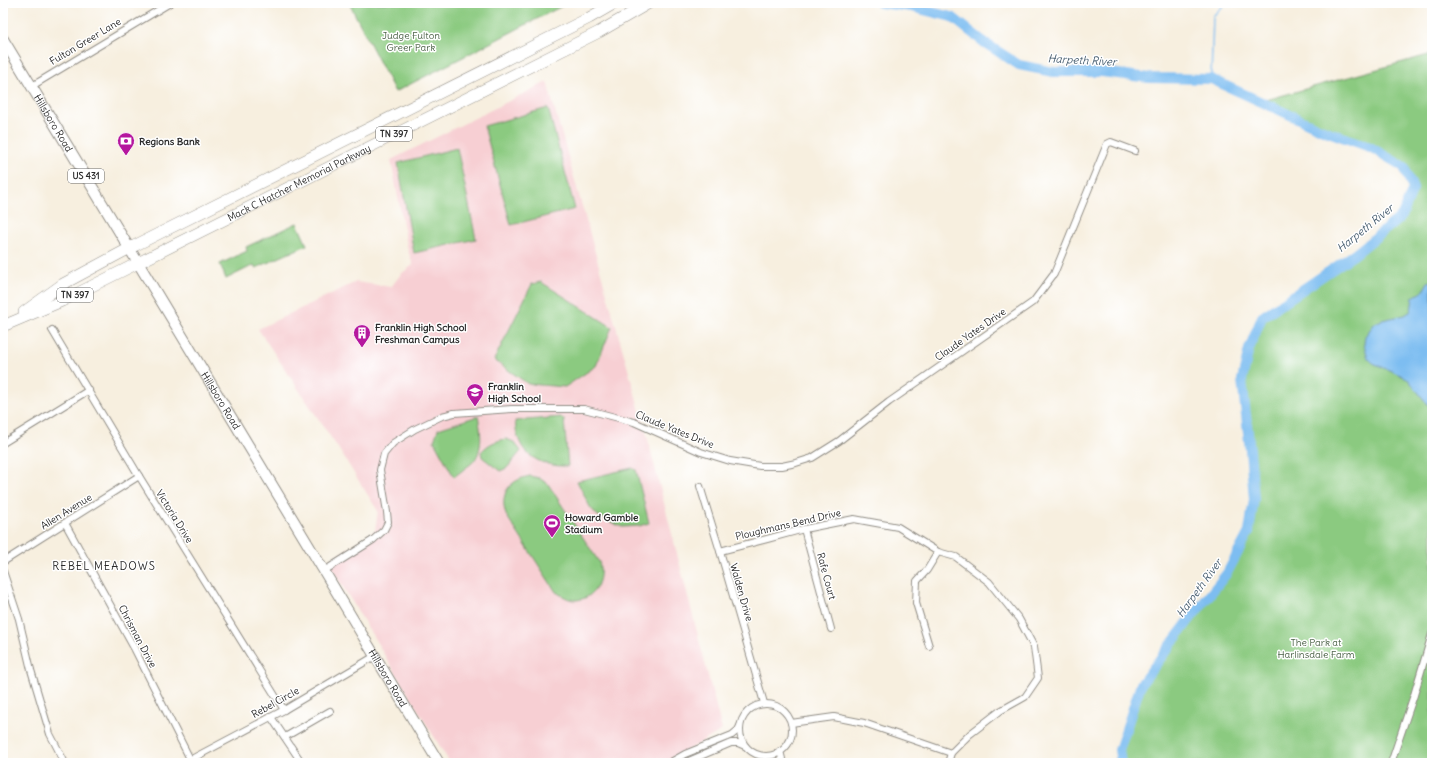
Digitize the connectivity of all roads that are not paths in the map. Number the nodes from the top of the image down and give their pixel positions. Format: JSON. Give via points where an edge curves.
{"nodes":[{"id":1,"x":170,"y":3,"type":"edge"},
{"id":2,"x":615,"y":3,"type":"edge"},
{"id":3,"x":649,"y":3,"type":"edge"},
{"id":4,"x":3,"y":39,"type":"edge"},
{"id":5,"x":32,"y":86,"type":"junction"},
{"id":6,"x":1135,"y":151,"type":"dead end"},
{"id":7,"x":130,"y":248,"type":"junction"},
{"id":8,"x":138,"y":263,"type":"junction"},
{"id":9,"x":6,"y":324,"type":"edge"},
{"id":10,"x":52,"y":330,"type":"dead end"},
{"id":11,"x":89,"y":390,"type":"junction"},
{"id":12,"x":3,"y":443,"type":"edge"},
{"id":13,"x":140,"y":476,"type":"junction"},
{"id":14,"x":700,"y":486,"type":"dead end"},
{"id":15,"x":65,"y":523,"type":"junction"},
{"id":16,"x":804,"y":529,"type":"junction"},
{"id":17,"x":720,"y":551,"type":"junction"},
{"id":18,"x":938,"y":552,"type":"junction"},
{"id":19,"x":3,"y":562,"type":"edge"},
{"id":20,"x":324,"y":570,"type":"junction"},
{"id":21,"x":3,"y":571,"type":"edge"},
{"id":22,"x":831,"y":629,"type":"dead end"},
{"id":23,"x":1432,"y":634,"type":"edge"},
{"id":24,"x":929,"y":646,"type":"dead end"},
{"id":25,"x":375,"y":656,"type":"junction"},
{"id":26,"x":764,"y":703,"type":"junction"},
{"id":27,"x":284,"y":710,"type":"junction"},
{"id":28,"x":330,"y":710,"type":"dead end"},
{"id":29,"x":270,"y":717,"type":"junction"},
{"id":30,"x":791,"y":723,"type":"junction"},
{"id":31,"x":740,"y":726,"type":"junction"},
{"id":32,"x":285,"y":737,"type":"junction"},
{"id":33,"x":746,"y":746,"type":"junction"},
{"id":34,"x":780,"y":751,"type":"junction"},
{"id":35,"x":951,"y":753,"type":"junction"},
{"id":36,"x":190,"y":759,"type":"junction"},
{"id":37,"x":672,"y":762,"type":"edge"},
{"id":38,"x":65,"y":763,"type":"edge"},
{"id":39,"x":184,"y":763,"type":"edge"},
{"id":40,"x":302,"y":763,"type":"edge"},
{"id":41,"x":439,"y":763,"type":"edge"},
{"id":42,"x":684,"y":763,"type":"edge"},
{"id":43,"x":783,"y":763,"type":"edge"},
{"id":44,"x":948,"y":763,"type":"edge"},
{"id":45,"x":1391,"y":763,"type":"edge"}],
"edges":[{"from":1,"to":5,"type":"street","name":"Fulton Greer Lane"},
{"from":2,"to":7,"type":"highway","name":"Mack C Hatcher Memorial Parkway","number":"TN 397"},
{"from":3,"to":8,"type":"highway","name":"Mack C Hatcher Memorial Parkway","number":"TN 397","via":[[592,35]]},
{"from":4,"to":5,"type":"main road","name":"Hillsboro Road","number":"US 431"},
{"from":5,"to":7,"type":"main road","name":"Hillsboro Road","number":"US 431"},
{"from":6,"to":20,"type":"street","name":"Claude Yates Drive","via":[[1112,142],[1107,144],[1054,274],[1033,302],[812,458],[782,466],[760,466],[730,461],[701,452],[634,422],[584,409],[512,409],[454,413],[421,426],[393,443],[384,454],[380,470],[388,522],[384,530],[373,540]]},
{"from":7,"to":8,"type":"main road","name":"Hillsboro Road","number":"US 431"},
{"from":7,"to":9,"type":"highway","name":"Mack C Hatcher Memorial Parkway","number":"TN 397","via":[[63,284]]},
{"from":8,"to":9,"type":"highway","name":"Mack C Hatcher Memorial Parkway","number":"TN 397","via":[[62,301]]},
{"from":8,"to":20,"type":"main road","name":"Hillsboro Road"},
{"from":10,"to":11,"type":"street","name":"Victoria Drive"},
{"from":11,"to":12,"type":"street"},
{"from":11,"to":13,"type":"street","name":"Victoria Drive"},
{"from":13,"to":15,"type":"street","name":"Allen Avenue"},
{"from":13,"to":27,"type":"street","name":"Victoria Drive"},
{"from":14,"to":17,"type":"street","name":"Walden Drive"},
{"from":15,"to":19,"type":"street","name":"Allen Avenue"},
{"from":15,"to":36,"type":"street","name":"Chrisman Drive","via":[[134,648]]},
{"from":16,"to":17,"type":"street","name":"Ploughmans Bend Drive"},
{"from":16,"to":18,"type":"street","name":"Ploughmans Bend Drive","via":[[854,519],[898,526]]},
{"from":16,"to":22,"type":"street","name":"Rafe Court"},
{"from":17,"to":26,"type":"street","name":"Walden Drive"},
{"from":18,"to":24,"type":"street","via":[[918,581],[916,603]]},
{"from":18,"to":35,"type":"street","name":"Ploughmans Bend Drive","via":[[956,557],[989,582],[1007,603],[1034,647],[1038,678],[1025,697],[1000,711],[970,734]]},
{"from":20,"to":25,"type":"main road","name":"Hillsboro Road"},
{"from":21,"to":38,"type":"street","via":[[19,619],[50,734]]},
{"from":23,"to":45,"type":"street"},
{"from":25,"to":27,"type":"street","name":"Rebel Circle"},
{"from":25,"to":41,"type":"main road","name":"Hillsboro Road"},
{"from":26,"to":30,"type":"street","via":[[781,708]]},
{"from":26,"to":31,"type":"street","via":[[750,709]]},
{"from":27,"to":29,"type":"street","name":"Rebel Circle"},
{"from":28,"to":32,"type":"street"},
{"from":29,"to":32,"type":"street"},
{"from":29,"to":36,"type":"street","name":"Rebel Circle"},
{"from":30,"to":34,"type":"street","via":[[791,738]]},
{"from":30,"to":35,"type":"street","via":[[834,717],[864,723]]},
{"from":31,"to":33,"type":"street","via":[[740,736]]},
{"from":31,"to":37,"type":"street","via":[[732,735]]},
{"from":32,"to":40,"type":"street"},
{"from":33,"to":34,"type":"street","via":[[754,753],[766,756]]},
{"from":33,"to":42,"type":"street","via":[[731,743]]},
{"from":34,"to":43,"type":"street"},
{"from":35,"to":44,"type":"street","name":"Ploughmans Bend Drive"},
{"from":36,"to":39,"type":"street","name":"Rebel Circle"}]}
